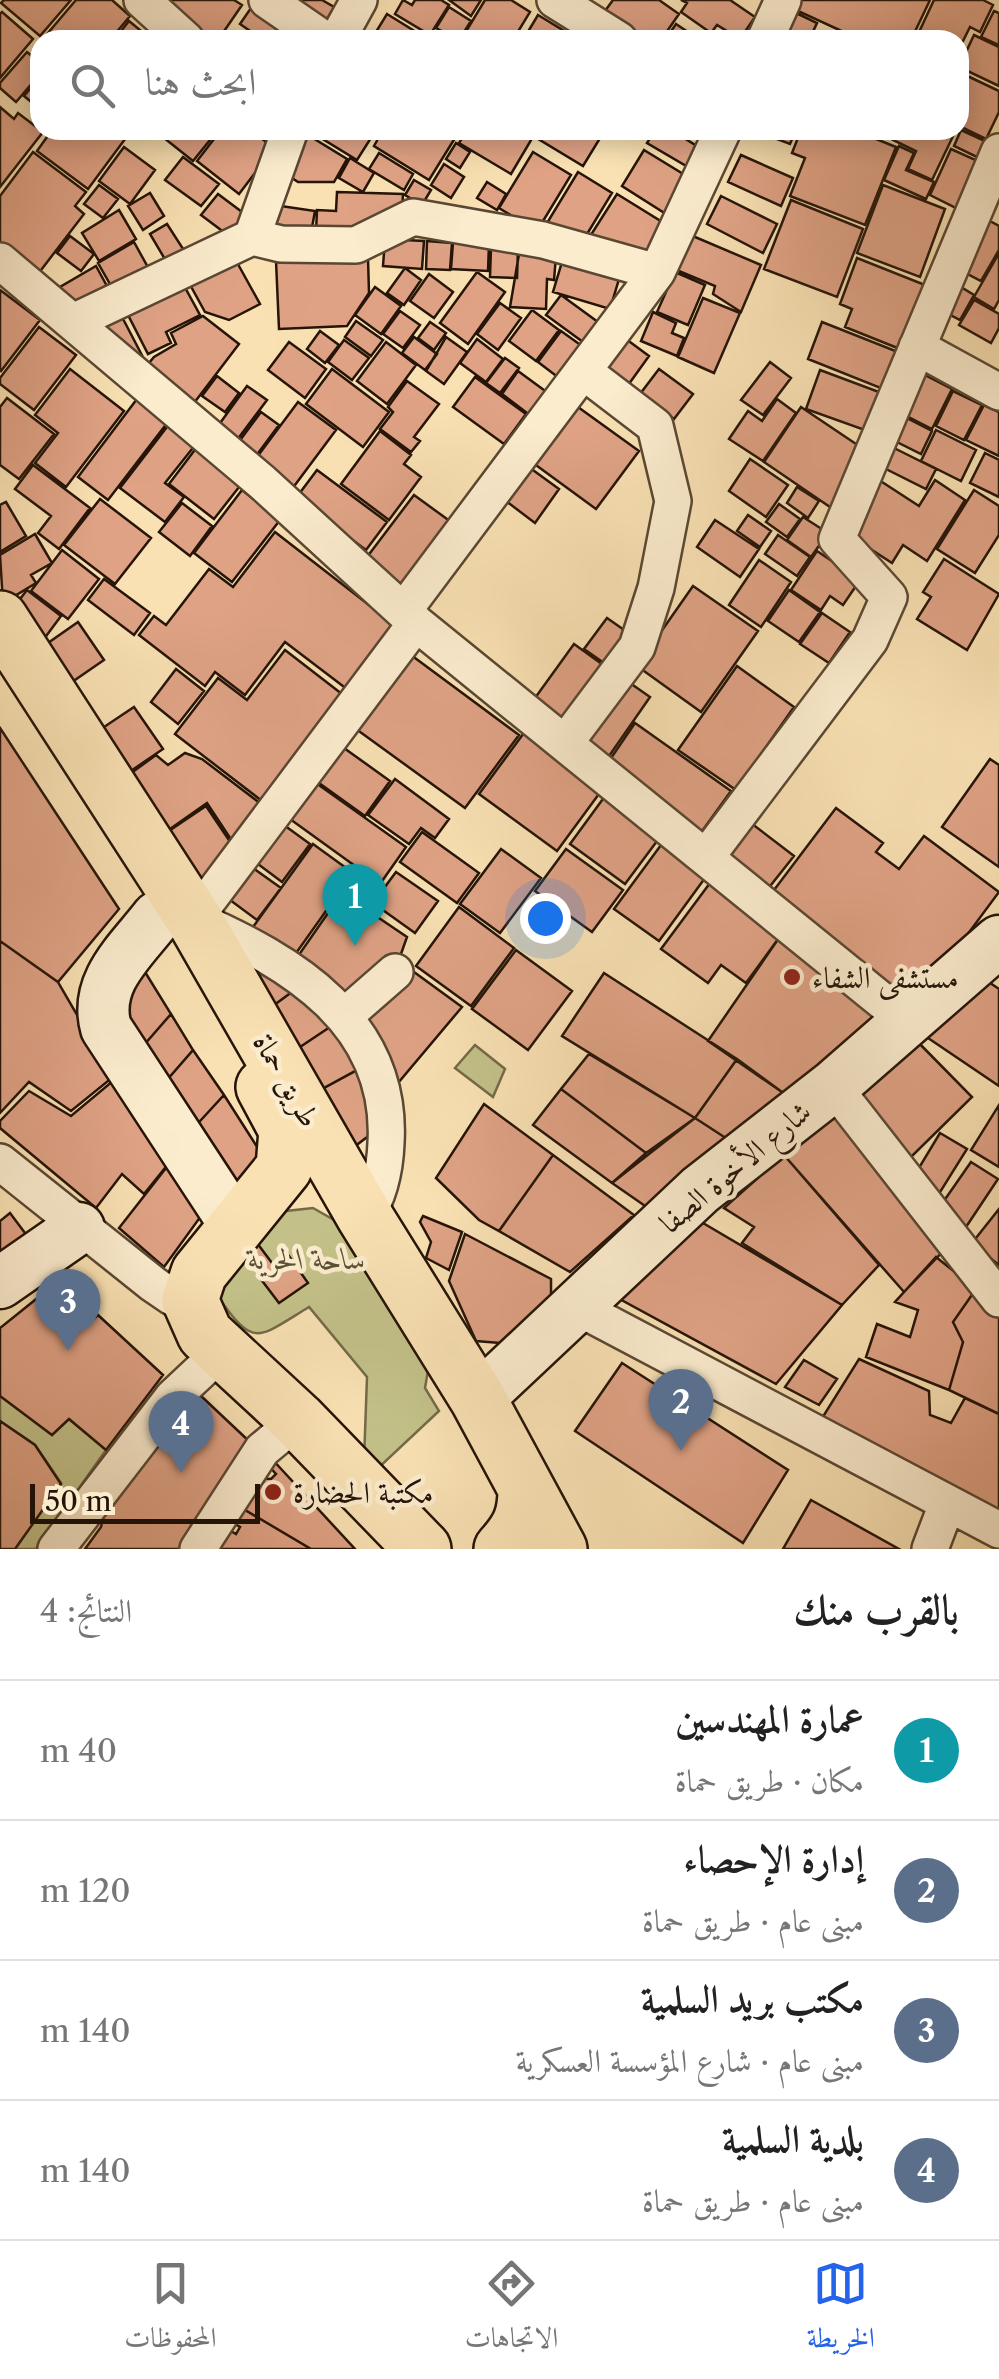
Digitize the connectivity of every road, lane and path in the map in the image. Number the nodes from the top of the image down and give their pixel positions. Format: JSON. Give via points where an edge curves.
{"nodes":[{"id":1,"x":142,"y":0,"type":"edge"},
{"id":2,"x":267,"y":0,"type":"edge"},
{"id":3,"x":359,"y":0,"type":"edge"},
{"id":4,"x":555,"y":0,"type":"edge"},
{"id":5,"x":783,"y":0,"type":"edge"},
{"id":6,"x":175,"y":30,"type":"edge"},
{"id":7,"x":311,"y":30,"type":"edge"},
{"id":8,"x":342,"y":30,"type":"edge"},
{"id":9,"x":603,"y":30,"type":"edge"},
{"id":10,"x":769,"y":30,"type":"edge"},
{"id":11,"x":285,"y":140,"type":"edge"},
{"id":12,"x":718,"y":140,"type":"edge"},
{"id":13,"x":999,"y":152,"type":"edge"},
{"id":14,"x":252,"y":236,"type":"junction"},
{"id":15,"x":0,"y":261,"type":"edge"},
{"id":16,"x":658,"y":272,"type":"junction"},
{"id":17,"x":72,"y":322,"type":"junction"},
{"id":18,"x":917,"y":346,"type":"junction"},
{"id":19,"x":583,"y":371,"type":"junction"},
{"id":20,"x":999,"y":392,"type":"edge"},
{"id":21,"x":410,"y":617,"type":"junction"},
{"id":22,"x":0,"y":619,"type":"edge"},
{"id":23,"x":0,"y":676,"type":"edge"},
{"id":24,"x":565,"y":743,"type":"junction"},
{"id":25,"x":706,"y":856,"type":"junction"},
{"id":26,"x":176,"y":918,"type":"junction"},
{"id":27,"x":999,"y":941,"type":"edge"},
{"id":28,"x":395,"y":972,"type":"dead end"},
{"id":29,"x":346,"y":1014,"type":"junction"},
{"id":30,"x":906,"y":1021,"type":"junction"},
{"id":31,"x":833,"y":1086,"type":"junction"},
{"id":32,"x":0,"y":1162,"type":"edge"},
{"id":33,"x":274,"y":1184,"type":"junction"},
{"id":34,"x":357,"y":1202,"type":"junction"},
{"id":35,"x":79,"y":1228,"type":"junction"},
{"id":36,"x":236,"y":1228,"type":"junction"},
{"id":37,"x":0,"y":1283,"type":"edge"},
{"id":38,"x":999,"y":1298,"type":"edge"},
{"id":39,"x":190,"y":1300,"type":"junction"},
{"id":40,"x":577,"y":1307,"type":"junction"},
{"id":41,"x":222,"y":1351,"type":"junction"},
{"id":42,"x":478,"y":1399,"type":"junction"},
{"id":43,"x":298,"y":1420,"type":"junction"},
{"id":44,"x":526,"y":1489,"type":"junction"},
{"id":45,"x":947,"y":1504,"type":"junction"},
{"id":46,"x":999,"y":1530,"type":"edge"},
{"id":47,"x":56,"y":1549,"type":"edge"},
{"id":48,"x":198,"y":1549,"type":"edge"},
{"id":49,"x":423,"y":1549,"type":"edge"},
{"id":50,"x":502,"y":1549,"type":"edge"},
{"id":51,"x":559,"y":1549,"type":"edge"},
{"id":52,"x":930,"y":1549,"type":"edge"}],
"edges":[{"from":1,"to":6,"type":"street"},
{"from":2,"to":7,"type":"street"},
{"from":3,"to":8,"type":"street"},
{"from":4,"to":9,"type":"street"},
{"from":5,"to":10,"type":"street"},
{"from":11,"to":14,"type":"street"},
{"from":12,"to":16,"type":"street"},
{"from":13,"to":18,"type":"street"},
{"from":14,"to":16,"type":"street","via":[[281,244],[356,245],[413,217],[544,240]]},
{"from":14,"to":17,"type":"street"},
{"from":15,"to":17,"type":"street"},
{"from":16,"to":19,"type":"street"},
{"from":17,"to":21,"type":"street"},
{"from":18,"to":20,"type":"street"},
{"from":18,"to":25,"type":"street","via":[[837,538],[889,597],[870,640]]},
{"from":19,"to":21,"type":"street"},
{"from":19,"to":24,"type":"street","via":[[655,426],[673,500],[637,647]]},
{"from":21,"to":24,"type":"street"},
{"from":21,"to":26,"type":"street"},
{"from":22,"to":26,"type":"main road","name":"طريق حماة"},
{"from":23,"to":26,"type":"main road","name":"طريق حماة"},
{"from":24,"to":25,"type":"street"},
{"from":25,"to":30,"type":"street"},
{"from":26,"to":29,"type":"street","via":[[249,943]]},
{"from":26,"to":33,"type":"main road","name":"طريق حماة","via":[[280,1112],[289,1149]]},
{"from":26,"to":34,"type":"main road","name":"طريق حماة"},
{"from":26,"to":36,"type":"main road","via":[[110,977],[102,1014]]},
{"from":27,"to":30,"type":"main road","name":"شارع الأخوة الصفا"},
{"from":28,"to":29,"type":"street"},
{"from":29,"to":34,"type":"street","via":[[376,1063],[387,1124],[385,1163]]},
{"from":30,"to":31,"type":"main road","name":"شارع الأخوة الصفا"},
{"from":31,"to":38,"type":"street"},
{"from":31,"to":40,"type":"main road","name":"شارع الأخوة الصفا","via":[[700,1190]]},
{"from":32,"to":35,"type":"street"},
{"from":33,"to":34,"type":"main road","via":[[311,1176]]},
{"from":33,"to":36,"type":"main road","name":"طريق حماة"},
{"from":34,"to":42,"type":"main road","name":"طريق حماة"},
{"from":35,"to":37,"type":"main road"},
{"from":35,"to":39,"type":"street","via":[[172,1297]]},
{"from":36,"to":39,"type":"main road","name":"طريق حماة","via":[[198,1273]]},
{"from":39,"to":41,"type":"main road","via":[[197,1322]]},
{"from":40,"to":42,"type":"main road","name":"شارع الأخوة الصفا"},
{"from":40,"to":45,"type":"street"},
{"from":41,"to":43,"type":"main road"},
{"from":41,"to":47,"type":"street","via":[[174,1397]]},
{"from":42,"to":44,"type":"main road","name":"طريق حماة"},
{"from":43,"to":48,"type":"street","via":[[262,1450]]},
{"from":43,"to":49,"type":"main road"},
{"from":44,"to":50,"type":"main road","via":[[526,1513]]},
{"from":44,"to":51,"type":"main road","name":"طريق حماة"},
{"from":45,"to":46,"type":"street"},
{"from":45,"to":52,"type":"street"}]}
